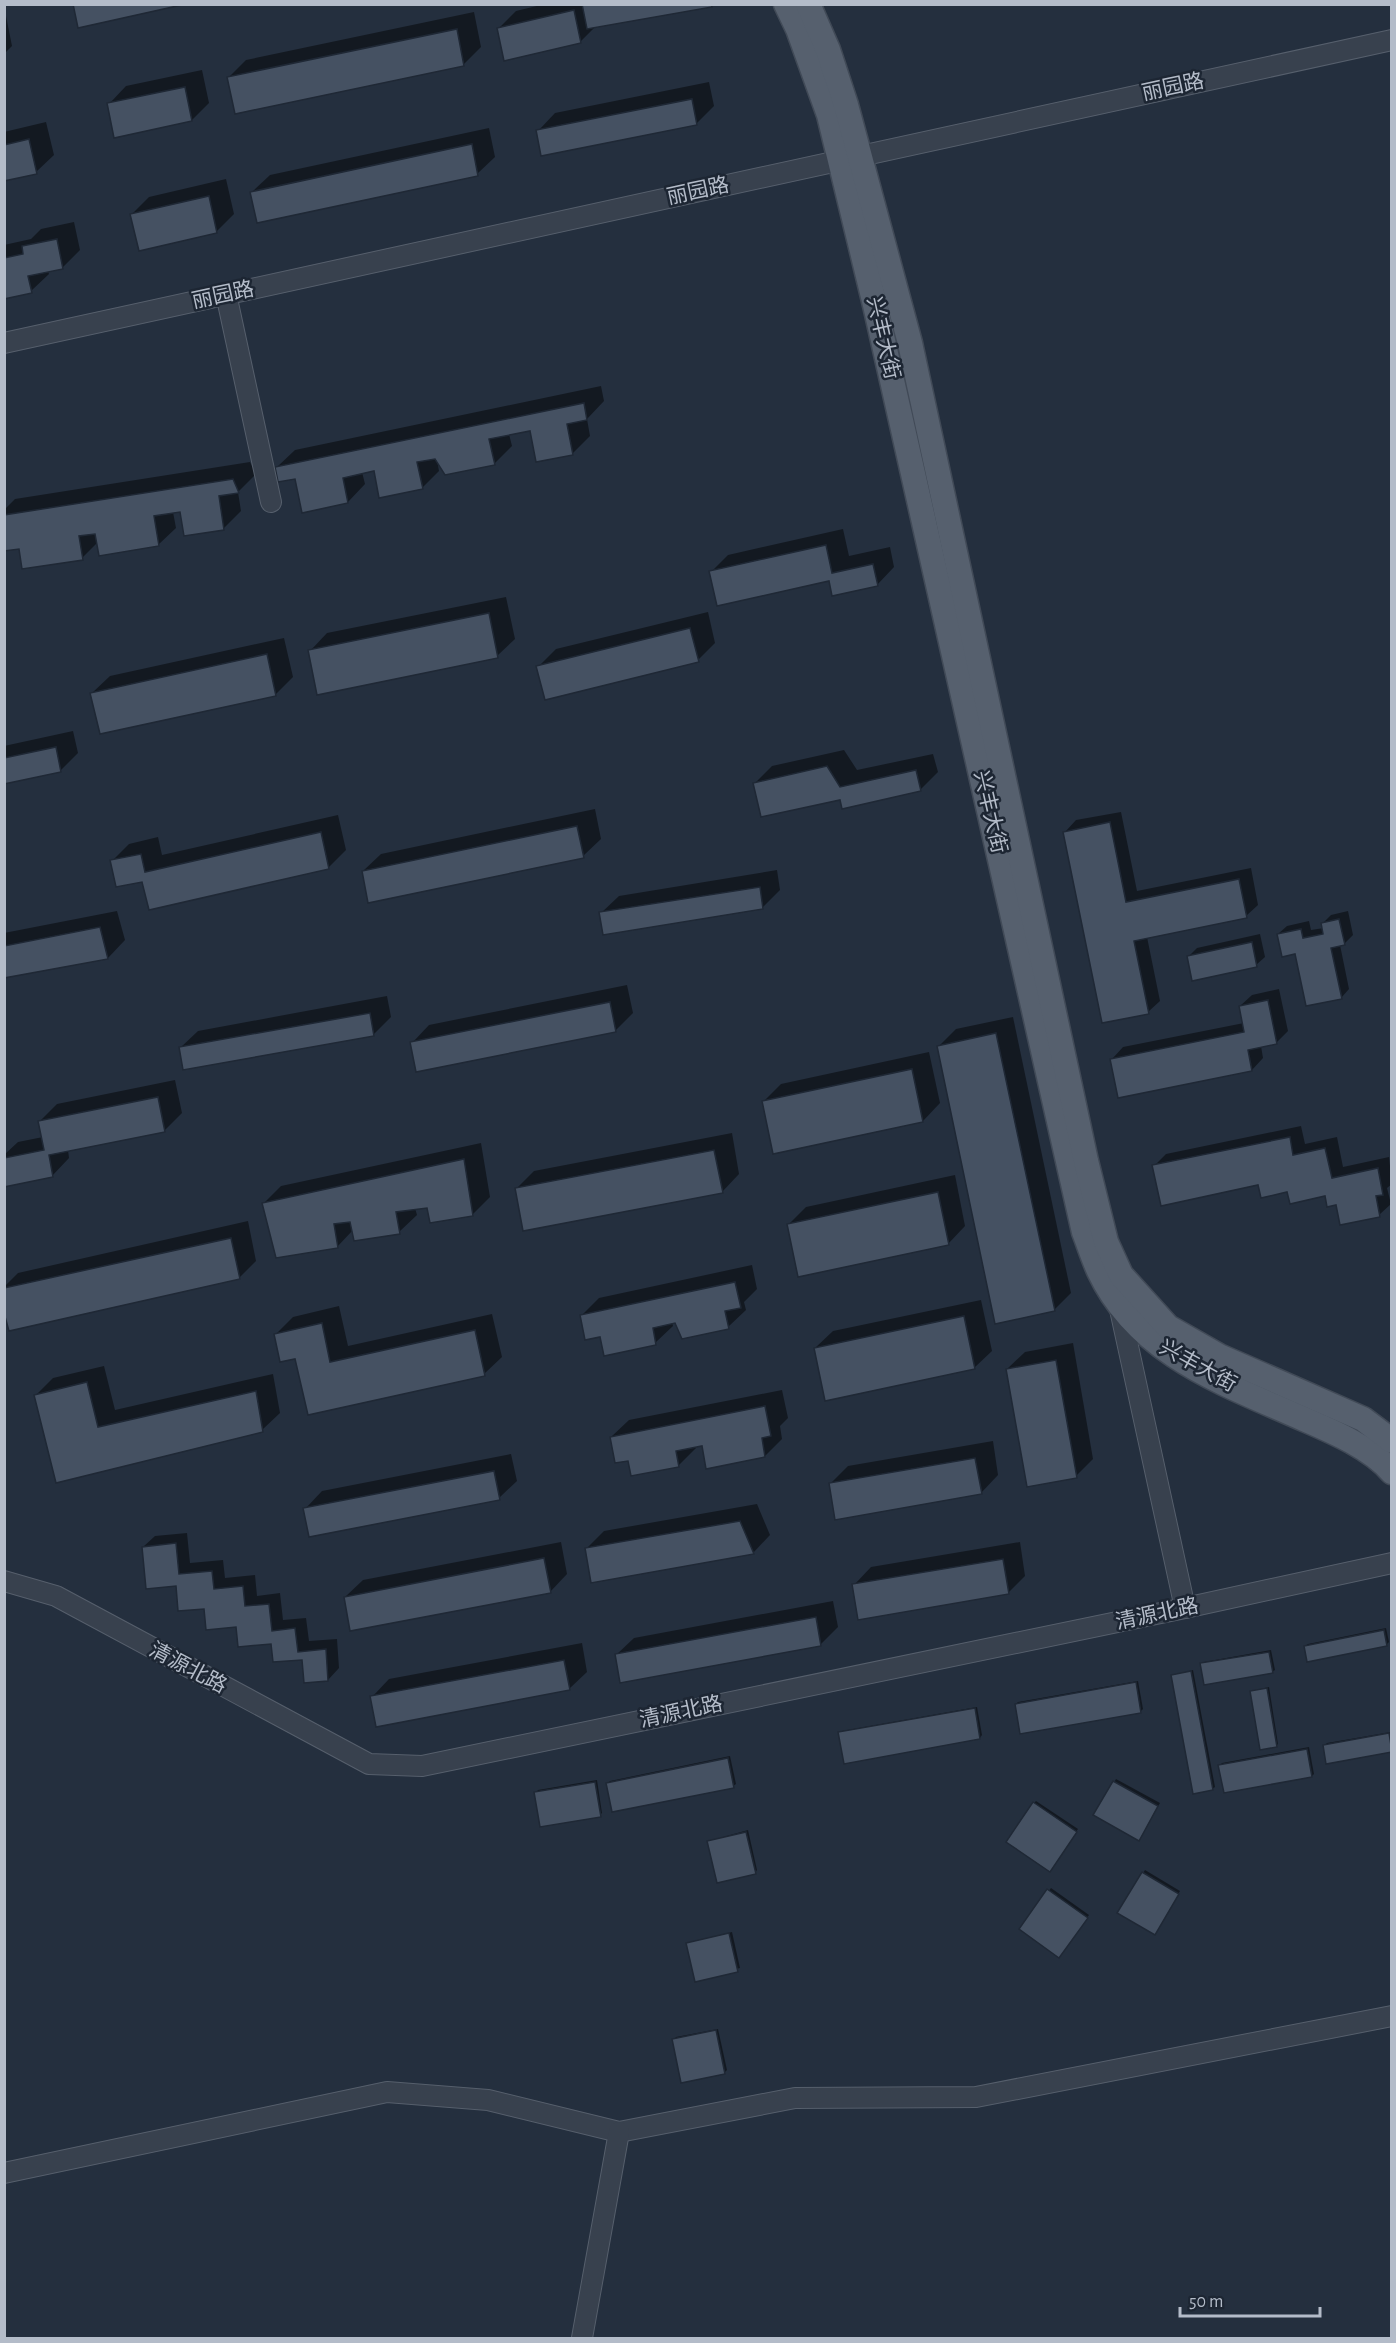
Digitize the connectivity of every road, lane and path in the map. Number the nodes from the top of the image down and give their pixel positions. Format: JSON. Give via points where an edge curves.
{"nodes":[{"id":1,"x":786,"y":4,"type":"edge"},
{"id":2,"x":808,"y":4,"type":"edge"},
{"id":3,"x":1392,"y":40,"type":"edge"},
{"id":4,"x":850,"y":158,"type":"junction"},
{"id":5,"x":226,"y":294,"type":"junction"},
{"id":6,"x":4,"y":343,"type":"edge"},
{"id":7,"x":271,"y":502,"type":"dead end"},
{"id":8,"x":1118,"y":1302,"type":"junction"},
{"id":9,"x":1392,"y":1441,"type":"edge"},
{"id":10,"x":1392,"y":1472,"type":"edge"},
{"id":11,"x":1392,"y":1563,"type":"edge"},
{"id":12,"x":4,"y":1581,"type":"edge"},
{"id":13,"x":1185,"y":1608,"type":"junction"},
{"id":14,"x":1392,"y":2016,"type":"edge"},
{"id":15,"x":619,"y":2132,"type":"junction"},
{"id":16,"x":4,"y":2173,"type":"edge"},
{"id":17,"x":582,"y":2338,"type":"edge"}],
"edges":[{"from":1,"to":4,"type":"main road","name":"兴丰大街"},
{"from":2,"to":4,"type":"main road","name":"兴丰大街","via":[[828,50]]},
{"from":3,"to":4,"type":"street","name":"丽园路"},
{"from":4,"to":5,"type":"street","name":"丽园路"},
{"from":4,"to":8,"type":"main road","name":"兴丰大街","via":[[906,440],[1084,1232],[1099,1272]]},
{"from":4,"to":9,"type":"main road","name":"兴丰大街","via":[[910,343],[1106,1242],[1121,1275],[1168,1327],[1218,1356],[1363,1419]]},
{"from":5,"to":6,"type":"street","name":"丽园路"},
{"from":5,"to":7,"type":"street"},
{"from":8,"to":10,"type":"main road","name":"兴丰大街","via":[[1146,1336],[1180,1361],[1345,1437]]},
{"from":8,"to":13,"type":"street"},
{"from":11,"to":13,"type":"street","name":"清源北路"},
{"from":12,"to":13,"type":"street","name":"清源北路","via":[[56,1596],[369,1764],[422,1766]]},
{"from":14,"to":15,"type":"street","via":[[976,2097],[795,2098]]},
{"from":15,"to":16,"type":"street","via":[[488,2100],[387,2092]]},
{"from":15,"to":17,"type":"street"}]}
